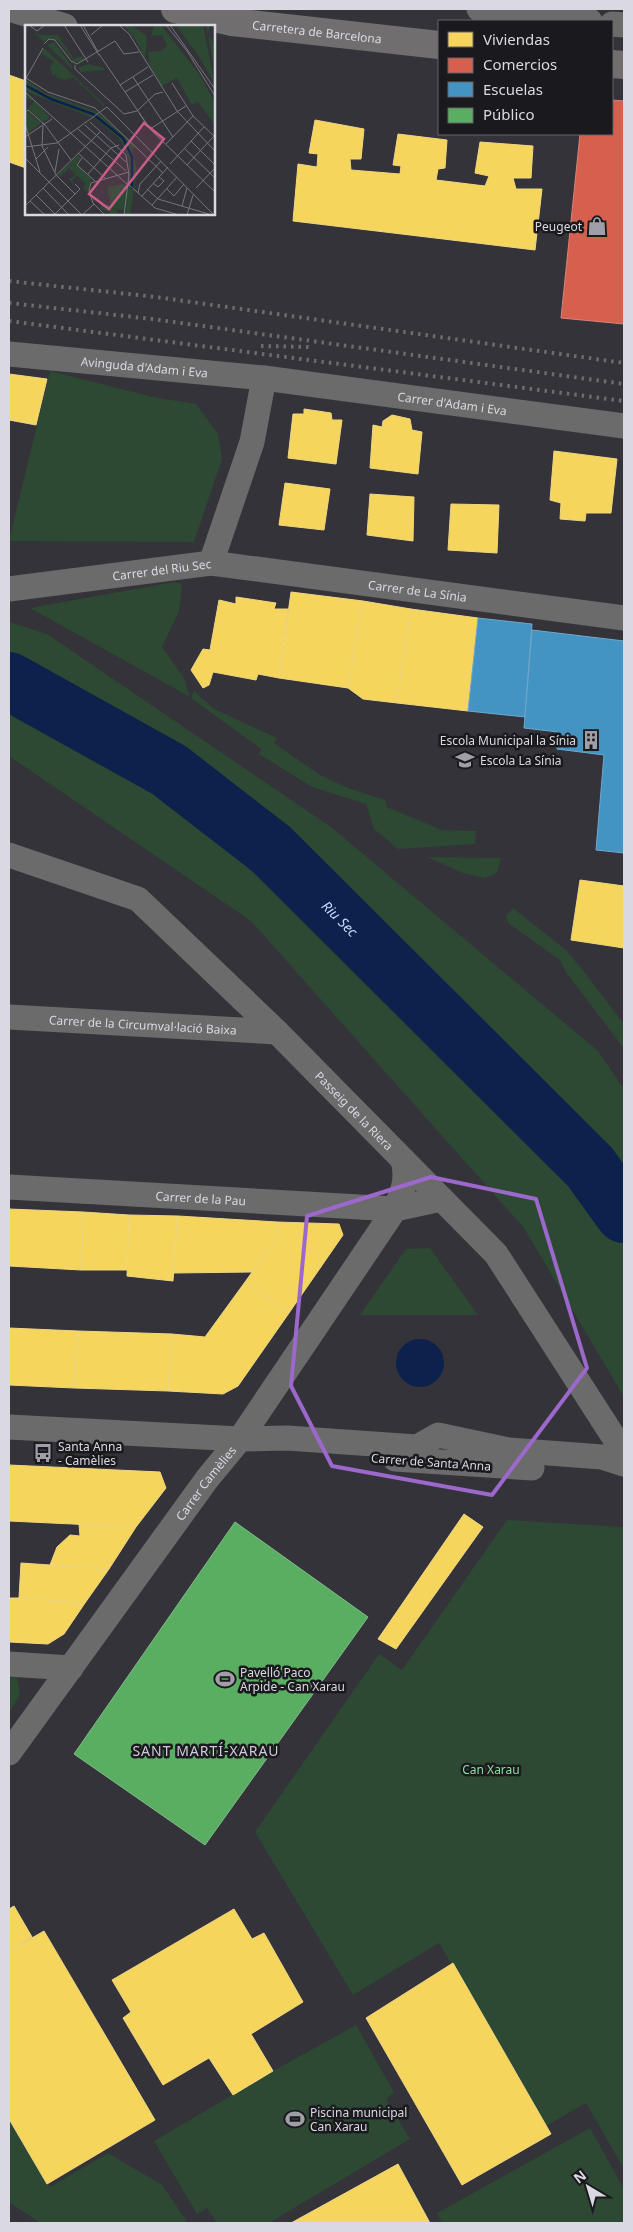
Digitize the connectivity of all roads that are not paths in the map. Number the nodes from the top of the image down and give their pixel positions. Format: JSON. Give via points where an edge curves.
{"nodes":[{"id":1,"x":9,"y":9,"type":"edge"},
{"id":2,"x":479,"y":9,"type":"edge"},
{"id":3,"x":186,"y":14,"type":"edge"},
{"id":4,"x":581,"y":20,"type":"edge"},
{"id":5,"x":62,"y":25,"type":"edge"},
{"id":6,"x":438,"y":45,"type":"edge"},
{"id":7,"x":9,"y":354,"type":"edge"},
{"id":8,"x":272,"y":379,"type":"junction"},
{"id":9,"x":624,"y":426,"type":"edge"},
{"id":10,"x":211,"y":563,"type":"junction"},
{"id":11,"x":9,"y":589,"type":"edge"},
{"id":12,"x":624,"y":618,"type":"edge"},
{"id":13,"x":9,"y":855,"type":"edge"},
{"id":14,"x":9,"y":1016,"type":"edge"},
{"id":15,"x":277,"y":1032,"type":"junction"},
{"id":16,"x":403,"y":1160,"type":"junction"},
{"id":17,"x":9,"y":1188,"type":"edge"},
{"id":18,"x":441,"y":1199,"type":"junction"},
{"id":19,"x":395,"y":1208,"type":"junction"},
{"id":20,"x":9,"y":1427,"type":"edge"},
{"id":21,"x":438,"y":1435,"type":"junction"},
{"id":22,"x":240,"y":1439,"type":"junction"},
{"id":23,"x":621,"y":1445,"type":"edge"},
{"id":24,"x":624,"y":1464,"type":"edge"},
{"id":25,"x":624,"y":1468,"type":"edge"},
{"id":26,"x":9,"y":1664,"type":"edge"},
{"id":27,"x":71,"y":1668,"type":"junction"},
{"id":28,"x":9,"y":1753,"type":"edge"}],
"edges":[{"from":1,"to":5,"type":"street"},
{"from":2,"to":4,"type":"street"},
{"from":3,"to":6,"type":"main road","name":"Carretera de Barcelona"},
{"from":7,"to":8,"type":"street","name":"Avinguda d'Adam i Eva"},
{"from":8,"to":9,"type":"street","name":"Carrer d'Adam i Eva"},
{"from":8,"to":10,"type":"street","name":"Carrer del Riu Sec"},
{"from":10,"to":11,"type":"street","name":"Carrer del Riu Sec"},
{"from":10,"to":12,"type":"street","name":"Carrer de La Sínia"},
{"from":13,"to":15,"type":"street","name":"Passeig de la Riera","via":[[138,899]]},
{"from":14,"to":15,"type":"street","name":"Carrer de la Circumval·lació Baixa"},
{"from":15,"to":16,"type":"street","name":"Passeig de la Riera"},
{"from":16,"to":18,"type":"street","name":"Passeig de la Riera"},
{"from":16,"to":19,"type":"street","name":"Carrer Camèlies","via":[[407,1174]]},
{"from":17,"to":19,"type":"street","name":"Carrer de la Pau"},
{"from":18,"to":19,"type":"street"},
{"from":18,"to":23,"type":"street","name":"Passeig de la Riera","via":[[496,1254]]},
{"from":19,"to":22,"type":"street","name":"Carrer Camèlies"},
{"from":20,"to":22,"type":"street","name":"Carrer de Santa Anna"},
{"from":21,"to":22,"type":"street","name":"Carrer de Santa Anna","via":[[287,1424]]},
{"from":21,"to":22,"type":"street","name":"Carrer de Santa Anna","via":[[418,1447],[287,1438]]},
{"from":21,"to":23,"type":"street","name":"Carrer de Santa Anna"},
{"from":21,"to":24,"type":"street","name":"Carrer de Santa Anna","via":[[509,1450],[602,1457]]},
{"from":22,"to":25,"type":"street","name":"Carrer de Santa Anna","via":[[280,1452],[609,1472]]},
{"from":22,"to":27,"type":"street","name":"Carrer Camèlies","via":[[207,1479]]},
{"from":26,"to":27,"type":"street"},
{"from":27,"to":28,"type":"street","name":"Carrer Camèlies"}]}
